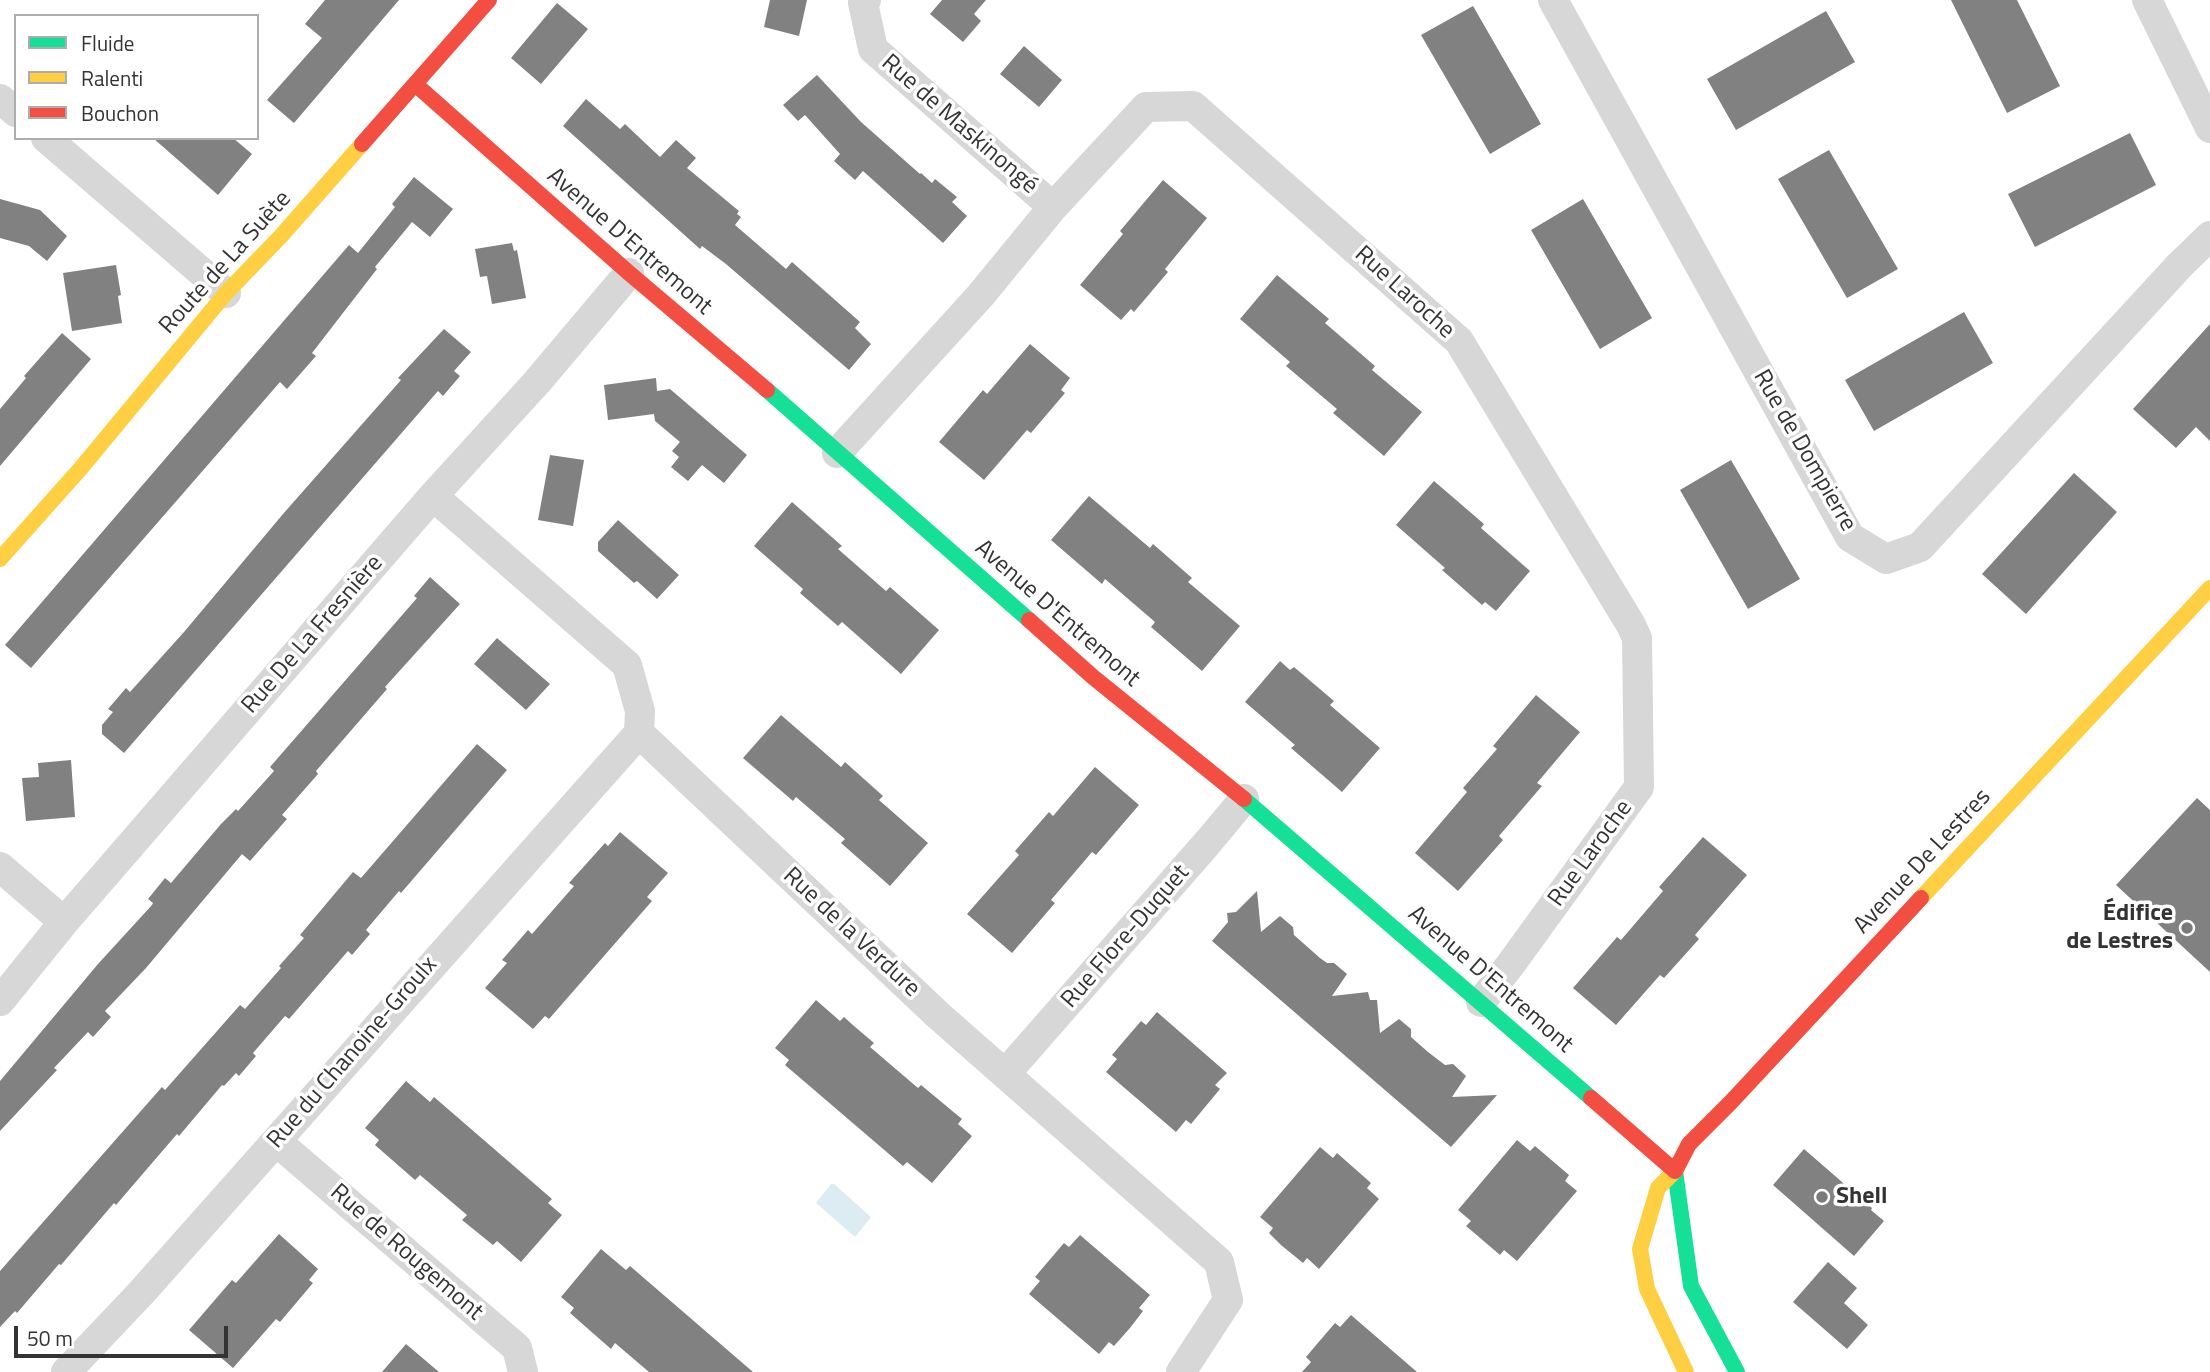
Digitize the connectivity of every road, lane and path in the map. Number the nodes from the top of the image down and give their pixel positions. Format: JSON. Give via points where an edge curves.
{"nodes":[{"id":1,"x":489,"y":0,"type":"edge"},
{"id":2,"x":866,"y":0,"type":"edge"},
{"id":3,"x":1553,"y":0,"type":"edge"},
{"id":4,"x":2147,"y":0,"type":"edge"},
{"id":5,"x":415,"y":84,"type":"junction"},
{"id":6,"x":0,"y":99,"type":"edge"},
{"id":7,"x":14,"y":110,"type":"edge"},
{"id":8,"x":2210,"y":128,"type":"edge"},
{"id":9,"x":48,"y":140,"type":"edge"},
{"id":10,"x":1053,"y":207,"type":"junction"},
{"id":11,"x":2210,"y":236,"type":"edge"},
{"id":12,"x":629,"y":273,"type":"junction"},
{"id":13,"x":226,"y":293,"type":"junction"},
{"id":14,"x":837,"y":453,"type":"junction"},
{"id":15,"x":433,"y":496,"type":"junction"},
{"id":16,"x":0,"y":559,"type":"edge"},
{"id":17,"x":2210,"y":588,"type":"edge"},
{"id":18,"x":639,"y":733,"type":"junction"},
{"id":19,"x":1244,"y":799,"type":"junction"},
{"id":20,"x":0,"y":867,"type":"edge"},
{"id":21,"x":64,"y":922,"type":"junction"},
{"id":22,"x":0,"y":1001,"type":"edge"},
{"id":23,"x":1480,"y":1002,"type":"junction"},
{"id":24,"x":1006,"y":1073,"type":"junction"},
{"id":25,"x":276,"y":1141,"type":"junction"},
{"id":26,"x":1675,"y":1171,"type":"junction"},
{"id":27,"x":66,"y":1372,"type":"edge"},
{"id":28,"x":523,"y":1372,"type":"edge"},
{"id":29,"x":1181,"y":1372,"type":"edge"},
{"id":30,"x":1686,"y":1372,"type":"edge"},
{"id":31,"x":1737,"y":1372,"type":"edge"}],
"edges":[{"from":1,"to":5,"type":"main road","name":"Route de La Suète"},
{"from":2,"to":10,"type":"street","name":"Rue de Maskinongé","via":[[873,49]]},
{"from":3,"to":11,"type":"street","name":"Rue de Dompierre","via":[[1850,537],[1886,559],[1920,547]]},
{"from":4,"to":8,"type":"street"},
{"from":5,"to":12,"type":"main road","name":"Avenue D'Entremont"},
{"from":5,"to":13,"type":"main road","name":"Route de La Suète"},
{"from":6,"to":7,"type":"street"},
{"from":9,"to":13,"type":"street"},
{"from":10,"to":14,"type":"street","name":"Rue Laroche","via":[[980,296]]},
{"from":10,"to":23,"type":"street","name":"Rue Laroche","via":[[1146,107],[1193,106],[1459,341],[1637,638],[1639,787]]},
{"from":12,"to":14,"type":"main road","name":"Avenue D'Entremont"},
{"from":12,"to":15,"type":"street","name":"Rue De La Fresnière"},
{"from":13,"to":16,"type":"main road","name":"Route de La Suète"},
{"from":14,"to":19,"type":"main road","name":"Avenue D'Entremont","via":[[1093,677]]},
{"from":15,"to":18,"type":"street","via":[[627,665],[640,711]]},
{"from":15,"to":21,"type":"street","name":"Rue De La Fresnière"},
{"from":17,"to":26,"type":"main road","name":"Avenue De Lestres","via":[[1689,1144]]},
{"from":18,"to":24,"type":"street","name":"Rue de la Verdure","via":[[939,1016]]},
{"from":18,"to":25,"type":"street","name":"Rue du Chanoine-Groulx"},
{"from":19,"to":23,"type":"main road","name":"Avenue D'Entremont"},
{"from":19,"to":24,"type":"street","name":"Rue Flore-Duquet"},
{"from":20,"to":21,"type":"street"},
{"from":21,"to":22,"type":"street","name":"Rue De La Fresnière"},
{"from":23,"to":26,"type":"main road","name":"Avenue D'Entremont"},
{"from":24,"to":29,"type":"street","name":"Rue de la Verdure","via":[[1219,1262],[1228,1300]]},
{"from":25,"to":27,"type":"street","name":"Rue du Chanoine-Groulx"},
{"from":25,"to":28,"type":"street","name":"Rue de Rougemont","via":[[517,1348]]},
{"from":26,"to":30,"type":"main road","name":"Avenue De Lestres","via":[[1658,1188],[1640,1249],[1647,1289]]},
{"from":26,"to":31,"type":"main road","via":[[1691,1286]]}]}
